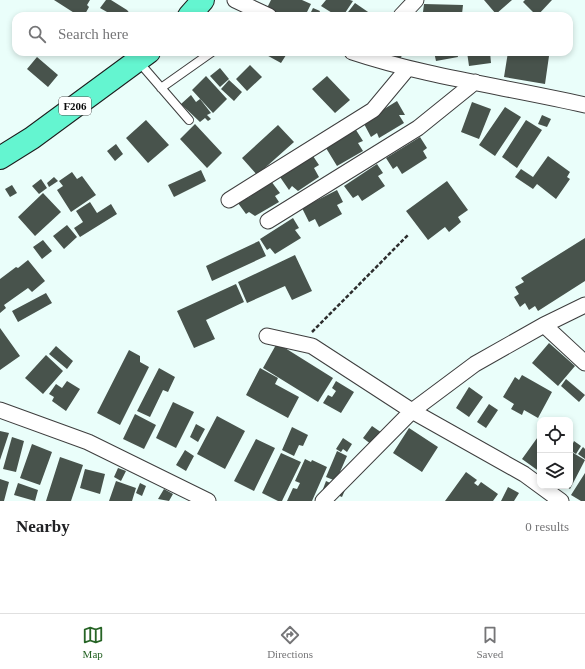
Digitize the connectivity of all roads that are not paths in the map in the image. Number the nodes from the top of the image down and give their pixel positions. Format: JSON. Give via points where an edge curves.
{"nodes":[{"id":1,"x":203,"y":0,"type":"edge"},
{"id":2,"x":234,"y":0,"type":"edge"},
{"id":3,"x":416,"y":0,"type":"edge"},
{"id":4,"x":192,"y":12,"type":"edge"},
{"id":5,"x":260,"y":12,"type":"edge"},
{"id":6,"x":405,"y":12,"type":"edge"},
{"id":7,"x":143,"y":56,"type":"edge"},
{"id":8,"x":206,"y":56,"type":"edge"},
{"id":9,"x":377,"y":56,"type":"edge"},
{"id":10,"x":390,"y":58,"type":"edge"},
{"id":11,"x":408,"y":68,"type":"junction"},
{"id":12,"x":475,"y":82,"type":"junction"},
{"id":13,"x":161,"y":88,"type":"junction"},
{"id":14,"x":585,"y":105,"type":"edge"},
{"id":15,"x":189,"y":120,"type":"dead end"},
{"id":16,"x":0,"y":158,"type":"edge"},
{"id":17,"x":229,"y":200,"type":"dead end"},
{"id":18,"x":268,"y":221,"type":"dead end"},
{"id":19,"x":585,"y":305,"type":"edge"},
{"id":20,"x":544,"y":325,"type":"junction"},
{"id":21,"x":267,"y":336,"type":"dead end"},
{"id":22,"x":585,"y":363,"type":"edge"},
{"id":23,"x":0,"y":410,"type":"edge"},
{"id":24,"x":412,"y":411,"type":"junction"},
{"id":25,"x":208,"y":501,"type":"edge"},
{"id":26,"x":323,"y":501,"type":"edge"},
{"id":27,"x":561,"y":501,"type":"edge"}],
"edges":[{"from":1,"to":4,"type":"main road"},
{"from":2,"to":5,"type":"street"},
{"from":3,"to":6,"type":"street"},
{"from":7,"to":13,"type":"lane"},
{"from":7,"to":16,"type":"main road","number":"F206","via":[[32,138]]},
{"from":8,"to":13,"type":"lane"},
{"from":9,"to":10,"type":"street"},
{"from":10,"to":11,"type":"street"},
{"from":11,"to":12,"type":"street"},
{"from":11,"to":17,"type":"street","via":[[373,110]]},
{"from":12,"to":14,"type":"street"},
{"from":12,"to":18,"type":"street","via":[[418,128]]},
{"from":13,"to":15,"type":"lane"},
{"from":19,"to":20,"type":"street"},
{"from":20,"to":22,"type":"street"},
{"from":20,"to":24,"type":"street","via":[[475,364]]},
{"from":21,"to":24,"type":"street","via":[[312,346]]},
{"from":23,"to":25,"type":"street","via":[[88,442]]},
{"from":24,"to":26,"type":"street"},
{"from":24,"to":27,"type":"street","via":[[524,474]]}]}
